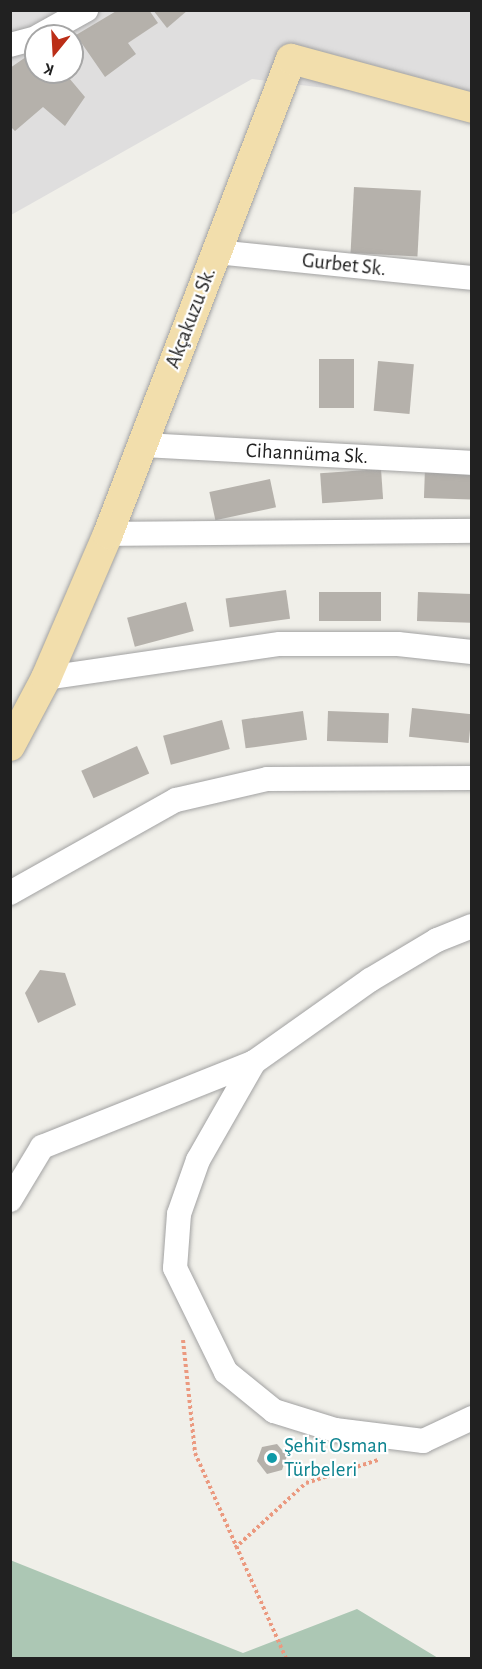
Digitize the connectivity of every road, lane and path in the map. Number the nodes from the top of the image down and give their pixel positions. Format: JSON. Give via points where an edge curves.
{"nodes":[{"id":1,"x":86,"y":10,"type":"edge"},
{"id":2,"x":61,"y":24,"type":"edge"},
{"id":3,"x":471,"y":108,"type":"edge"},
{"id":4,"x":216,"y":252,"type":"junction"},
{"id":5,"x":471,"y":278,"type":"edge"},
{"id":6,"x":142,"y":445,"type":"junction"},
{"id":7,"x":471,"y":463,"type":"edge"},
{"id":8,"x":471,"y":531,"type":"edge"},
{"id":9,"x":108,"y":534,"type":"junction"},
{"id":10,"x":471,"y":652,"type":"edge"},
{"id":11,"x":46,"y":678,"type":"junction"},
{"id":12,"x":10,"y":746,"type":"edge"},
{"id":13,"x":471,"y":778,"type":"edge"},
{"id":14,"x":10,"y":894,"type":"edge"},
{"id":15,"x":471,"y":926,"type":"edge"},
{"id":16,"x":254,"y":1062,"type":"junction"},
{"id":17,"x":10,"y":1200,"type":"edge"},
{"id":18,"x":182,"y":1337,"type":"dead end"},
{"id":19,"x":471,"y":1418,"type":"edge"},
{"id":20,"x":385,"y":1458,"type":"dead end"},
{"id":21,"x":235,"y":1548,"type":"junction"},
{"id":22,"x":286,"y":1659,"type":"edge"}],
"edges":[{"from":1,"to":2,"type":"street"},
{"from":3,"to":4,"type":"main road","name":"Akçakuzu Sk.","via":[[291,59]]},
{"from":4,"to":5,"type":"street","name":"Gurbet Sk."},
{"from":4,"to":6,"type":"main road","name":"Akçakuzu Sk."},
{"from":6,"to":7,"type":"street","name":"Cihannüma Sk."},
{"from":6,"to":9,"type":"main road","name":"Akçakuzu Sk."},
{"from":8,"to":9,"type":"street"},
{"from":9,"to":11,"type":"main road","name":"Akçakuzu Sk."},
{"from":10,"to":11,"type":"street","via":[[398,644],[280,644]]},
{"from":11,"to":12,"type":"main road","name":"Akçakuzu Sk."},
{"from":13,"to":14,"type":"street","via":[[267,779],[176,800]]},
{"from":15,"to":16,"type":"street","via":[[437,940],[370,980]]},
{"from":16,"to":17,"type":"street","via":[[42,1147]]},
{"from":16,"to":19,"type":"street","via":[[198,1160],[179,1214],[175,1268],[226,1372],[274,1411],[335,1430],[423,1441]]},
{"from":18,"to":21,"type":"path","via":[[195,1453]]},
{"from":20,"to":21,"type":"path","via":[[306,1483]]},
{"from":21,"to":22,"type":"path"}]}
